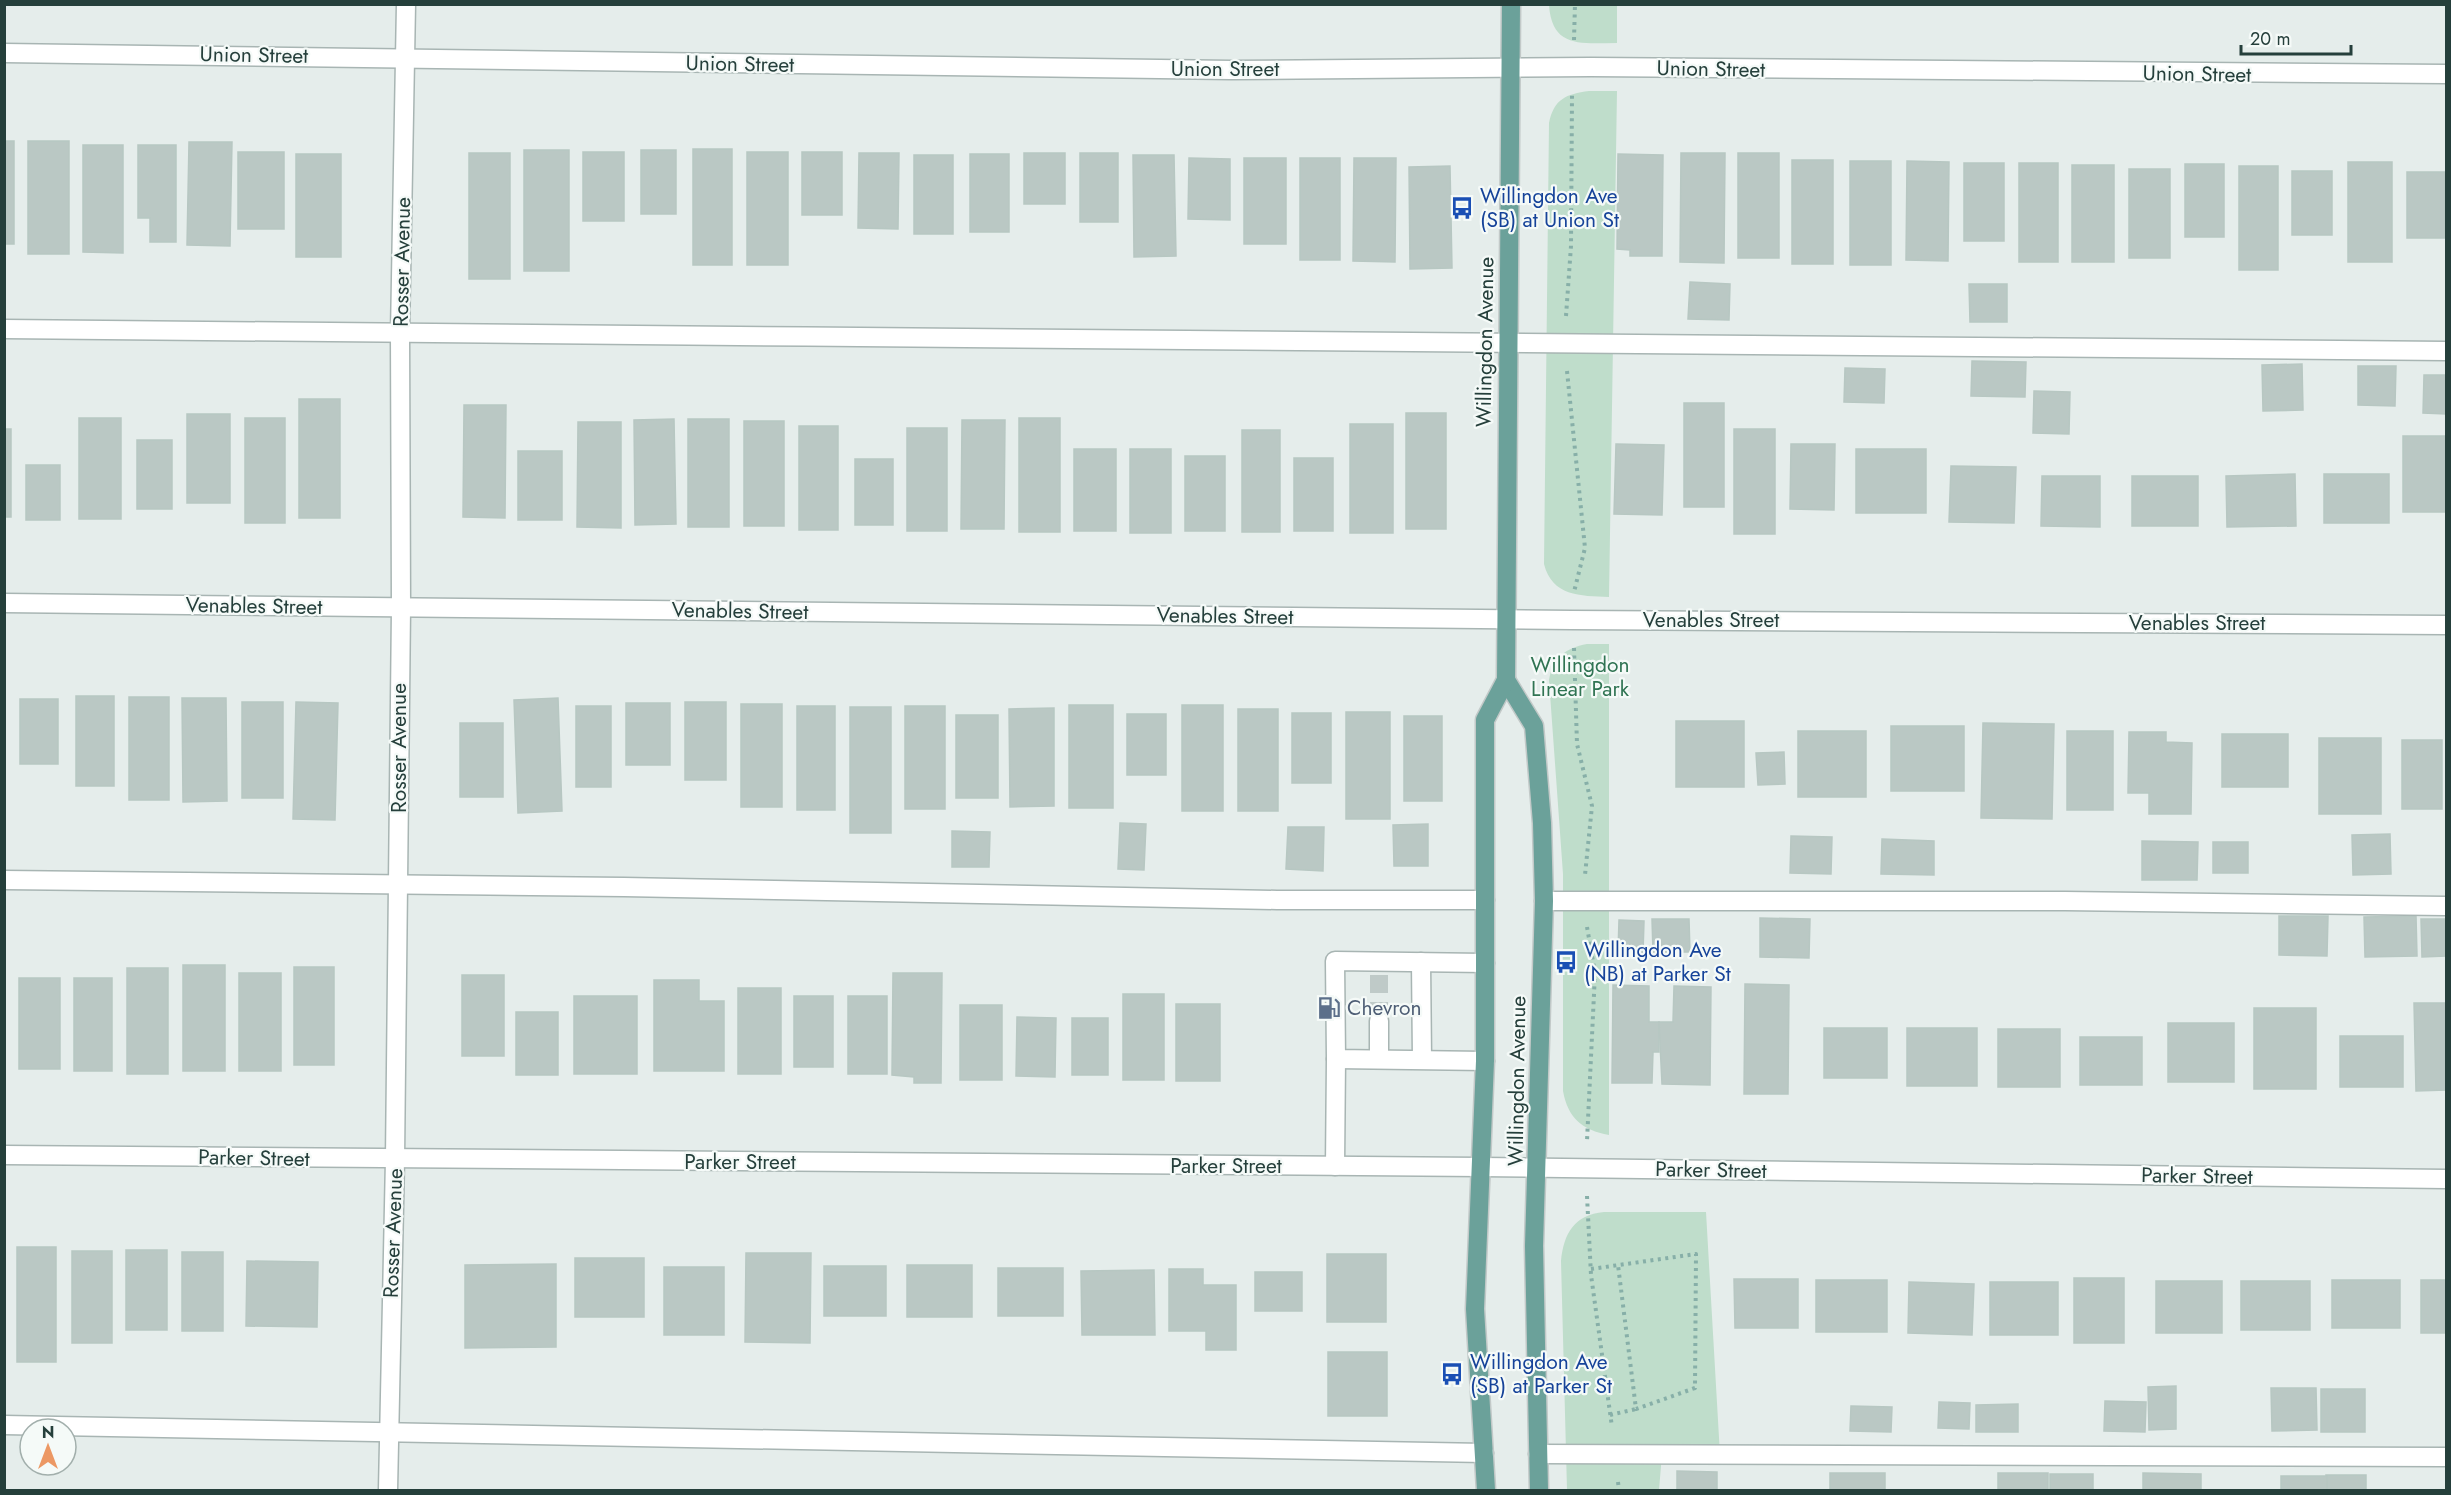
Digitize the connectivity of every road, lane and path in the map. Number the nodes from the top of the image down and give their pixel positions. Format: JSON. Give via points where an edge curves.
{"nodes":[{"id":1,"x":406,"y":4,"type":"edge"},
{"id":2,"x":1511,"y":4,"type":"edge"},
{"id":3,"x":1575,"y":4,"type":"edge"},
{"id":4,"x":1574,"y":42,"type":"dead end"},
{"id":5,"x":4,"y":53,"type":"edge"},
{"id":6,"x":406,"y":57,"type":"junction"},
{"id":7,"x":1510,"y":69,"type":"junction"},
{"id":8,"x":2446,"y":74,"type":"edge"},
{"id":9,"x":4,"y":329,"type":"edge"},
{"id":10,"x":400,"y":333,"type":"junction"},
{"id":11,"x":1508,"y":341,"type":"junction"},
{"id":12,"x":2446,"y":351,"type":"edge"},
{"id":13,"x":4,"y":603,"type":"edge"},
{"id":14,"x":401,"y":608,"type":"junction"},
{"id":15,"x":1505,"y":619,"type":"junction"},
{"id":16,"x":2446,"y":625,"type":"edge"},
{"id":17,"x":1506,"y":680,"type":"junction"},
{"id":18,"x":4,"y":880,"type":"edge"},
{"id":19,"x":398,"y":885,"type":"junction"},
{"id":20,"x":1485,"y":900,"type":"junction"},
{"id":21,"x":1544,"y":901,"type":"junction"},
{"id":22,"x":2446,"y":906,"type":"edge"},
{"id":23,"x":1421,"y":962,"type":"junction"},
{"id":24,"x":1485,"y":963,"type":"junction"},
{"id":25,"x":1379,"y":1021,"type":"tunnel mouth"},
{"id":26,"x":1336,"y":1059,"type":"junction"},
{"id":27,"x":1379,"y":1059,"type":"junction"},
{"id":28,"x":1422,"y":1059,"type":"junction"},
{"id":29,"x":1485,"y":1061,"type":"junction"},
{"id":30,"x":4,"y":1155,"type":"edge"},
{"id":31,"x":395,"y":1159,"type":"junction"},
{"id":32,"x":1335,"y":1166,"type":"junction"},
{"id":33,"x":1481,"y":1167,"type":"junction"},
{"id":34,"x":1538,"y":1168,"type":"junction"},
{"id":35,"x":2446,"y":1179,"type":"edge"},
{"id":36,"x":1586,"y":1215,"type":"dead end"},
{"id":37,"x":1618,"y":1265,"type":"junction"},
{"id":38,"x":1591,"y":1269,"type":"junction"},
{"id":39,"x":1636,"y":1409,"type":"junction"},
{"id":40,"x":1610,"y":1415,"type":"junction"},
{"id":41,"x":4,"y":1425,"type":"edge"},
{"id":42,"x":389,"y":1430,"type":"junction"},
{"id":43,"x":1484,"y":1453,"type":"junction"},
{"id":44,"x":1538,"y":1454,"type":"junction"},
{"id":45,"x":1616,"y":1454,"type":"junction"},
{"id":46,"x":2446,"y":1457,"type":"edge"},
{"id":47,"x":388,"y":1491,"type":"edge"},
{"id":48,"x":1486,"y":1491,"type":"edge"},
{"id":49,"x":1539,"y":1491,"type":"edge"},
{"id":50,"x":1619,"y":1491,"type":"edge"}],
"edges":[{"from":1,"to":6,"type":"street","name":"Rosser Avenue"},
{"from":2,"to":7,"type":"main road","name":"Willingdon Avenue"},
{"from":3,"to":4,"type":"path"},
{"from":5,"to":6,"type":"street","name":"Union Street"},
{"from":6,"to":7,"type":"street","name":"Union Street","via":[[1231,70]]},
{"from":6,"to":10,"type":"street","name":"Rosser Avenue"},
{"from":7,"to":8,"type":"street","name":"Union Street"},
{"from":7,"to":11,"type":"main road","name":"Willingdon Avenue"},
{"from":9,"to":10,"type":"street"},
{"from":10,"to":11,"type":"street"},
{"from":10,"to":14,"type":"street","name":"Rosser Avenue"},
{"from":11,"to":12,"type":"street"},
{"from":11,"to":15,"type":"main road","name":"Willingdon Avenue"},
{"from":13,"to":14,"type":"street","name":"Venables Street"},
{"from":14,"to":15,"type":"street","name":"Venables Street"},
{"from":14,"to":19,"type":"street","name":"Rosser Avenue"},
{"from":15,"to":16,"type":"street","name":"Venables Street"},
{"from":15,"to":17,"type":"main road","name":"Willingdon Avenue"},
{"from":17,"to":20,"type":"main road","name":"Willingdon Avenue","via":[[1485,720]]},
{"from":17,"to":21,"type":"main road","name":"Willingdon Avenue","via":[[1534,726]]},
{"from":18,"to":19,"type":"street"},
{"from":19,"to":20,"type":"street"},
{"from":19,"to":31,"type":"street","name":"Rosser Avenue"},
{"from":20,"to":24,"type":"main road","name":"Willingdon Avenue"},
{"from":21,"to":22,"type":"street"},
{"from":21,"to":34,"type":"main road","name":"Willingdon Avenue"},
{"from":23,"to":24,"type":"street"},
{"from":23,"to":26,"type":"street","via":[[1379,968],[1335,961]]},
{"from":23,"to":28,"type":"street"},
{"from":24,"to":29,"type":"main road","name":"Willingdon Avenue"},
{"from":25,"to":27,"type":"street"},
{"from":26,"to":27,"type":"street"},
{"from":26,"to":32,"type":"street"},
{"from":27,"to":28,"type":"street"},
{"from":28,"to":29,"type":"street"},
{"from":29,"to":33,"type":"main road","name":"Willingdon Avenue"},
{"from":30,"to":31,"type":"street","name":"Parker Street"},
{"from":31,"to":32,"type":"street","name":"Parker Street"},
{"from":31,"to":42,"type":"street","name":"Rosser Avenue"},
{"from":32,"to":33,"type":"street","name":"Parker Street"},
{"from":33,"to":34,"type":"street","name":"Parker Street"},
{"from":33,"to":43,"type":"main road","name":"Willingdon Avenue","via":[[1475,1309]]},
{"from":34,"to":35,"type":"street","name":"Parker Street"},
{"from":34,"to":44,"type":"main road","name":"Willingdon Avenue","via":[[1534,1246]]},
{"from":36,"to":38,"type":"path"},
{"from":37,"to":38,"type":"path"},
{"from":37,"to":39,"type":"path"},
{"from":37,"to":39,"type":"path","via":[[1696,1254],[1695,1388]]},
{"from":38,"to":40,"type":"path"},
{"from":39,"to":40,"type":"path"},
{"from":40,"to":45,"type":"path"},
{"from":41,"to":42,"type":"street"},
{"from":42,"to":43,"type":"street"},
{"from":42,"to":47,"type":"street","name":"Rosser Avenue"},
{"from":43,"to":48,"type":"main road","name":"Willingdon Avenue"},
{"from":44,"to":45,"type":"street"},
{"from":44,"to":49,"type":"main road","name":"Willingdon Avenue"},
{"from":45,"to":46,"type":"street"},
{"from":45,"to":50,"type":"path"}]}
